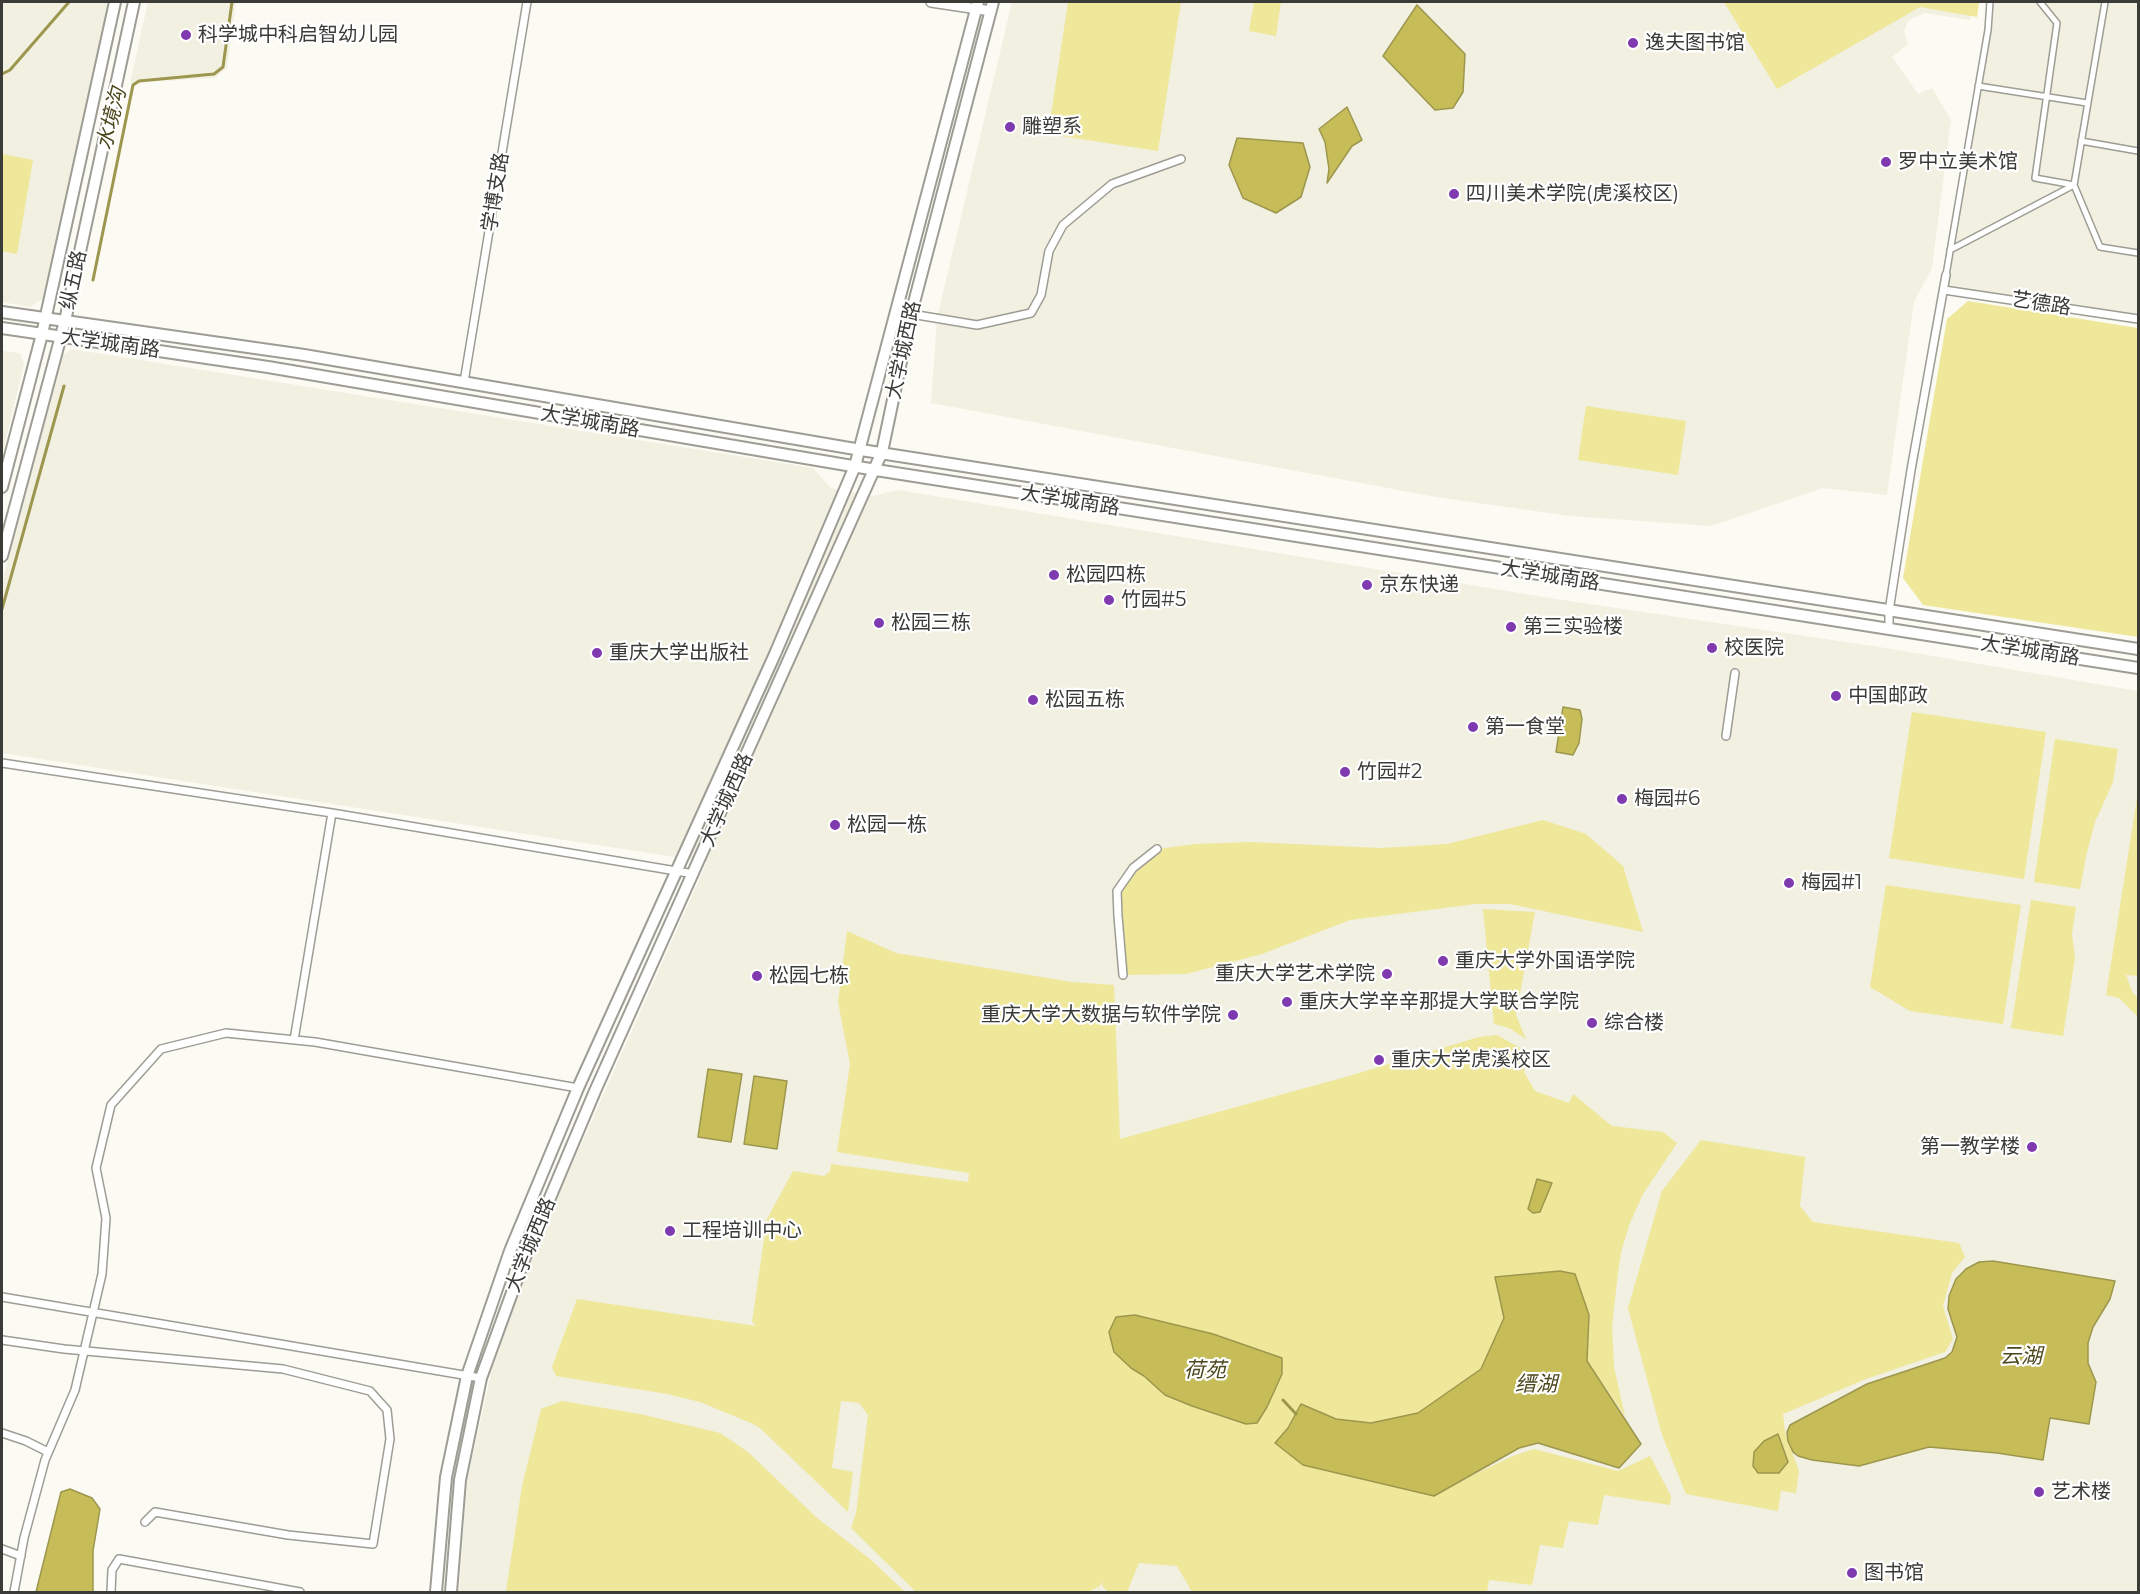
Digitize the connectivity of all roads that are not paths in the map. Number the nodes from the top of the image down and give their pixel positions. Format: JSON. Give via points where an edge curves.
{"nodes":[{"id":1,"x":115,"y":2,"type":"edge"},
{"id":2,"x":134,"y":2,"type":"edge"},
{"id":3,"x":527,"y":2,"type":"edge"},
{"id":4,"x":931,"y":2,"type":"edge"},
{"id":5,"x":1990,"y":2,"type":"edge"},
{"id":6,"x":2040,"y":2,"type":"edge"},
{"id":7,"x":2105,"y":2,"type":"edge"},
{"id":8,"x":977,"y":5,"type":"edge"},
{"id":9,"x":992,"y":6,"type":"edge"},
{"id":10,"x":1978,"y":86,"type":"junction"},
{"id":11,"x":2047,"y":98,"type":"junction"},
{"id":12,"x":2087,"y":103,"type":"junction"},
{"id":13,"x":2080,"y":141,"type":"junction"},
{"id":14,"x":2139,"y":151,"type":"edge"},
{"id":15,"x":1181,"y":159,"type":"dead end"},
{"id":16,"x":2074,"y":185,"type":"junction"},
{"id":17,"x":1950,"y":250,"type":"junction"},
{"id":18,"x":2139,"y":254,"type":"edge"},
{"id":19,"x":1946,"y":276,"type":"joint"},
{"id":20,"x":1944,"y":290,"type":"junction"},
{"id":21,"x":2,"y":312,"type":"edge"},
{"id":22,"x":911,"y":314,"type":"junction"},
{"id":23,"x":45,"y":319,"type":"junction"},
{"id":24,"x":2139,"y":319,"type":"edge"},
{"id":25,"x":65,"y":321,"type":"junction"},
{"id":26,"x":2,"y":328,"type":"edge"},
{"id":27,"x":42,"y":334,"type":"junction"},
{"id":28,"x":61,"y":337,"type":"junction"},
{"id":29,"x":464,"y":382,"type":"junction"},
{"id":30,"x":861,"y":450,"type":"junction"},
{"id":31,"x":882,"y":452,"type":"junction"},
{"id":32,"x":855,"y":466,"type":"junction"},
{"id":33,"x":876,"y":470,"type":"junction"},
{"id":34,"x":2,"y":487,"type":"edge"},
{"id":35,"x":2,"y":556,"type":"edge"},
{"id":36,"x":1889,"y":611,"type":"junction"},
{"id":37,"x":1889,"y":629,"type":"junction"},
{"id":38,"x":2139,"y":649,"type":"edge"},
{"id":39,"x":2139,"y":668,"type":"edge"},
{"id":40,"x":1735,"y":673,"type":"dead end"},
{"id":41,"x":1726,"y":736,"type":"dead end"},
{"id":42,"x":2,"y":763,"type":"edge"},
{"id":43,"x":332,"y":813,"type":"junction"},
{"id":44,"x":1158,"y":849,"type":"dead end"},
{"id":45,"x":678,"y":871,"type":"junction"},
{"id":46,"x":694,"y":873,"type":"junction"},
{"id":47,"x":1124,"y":975,"type":"dead end"},
{"id":48,"x":294,"y":1040,"type":"junction"},
{"id":49,"x":578,"y":1088,"type":"junction"},
{"id":50,"x":2,"y":1297,"type":"edge"},
{"id":51,"x":94,"y":1311,"type":"junction"},
{"id":52,"x":2,"y":1340,"type":"edge"},
{"id":53,"x":84,"y":1351,"type":"junction"},
{"id":54,"x":467,"y":1376,"type":"junction"},
{"id":55,"x":481,"y":1378,"type":"junction"},
{"id":56,"x":2,"y":1433,"type":"edge"},
{"id":57,"x":48,"y":1452,"type":"junction"},
{"id":58,"x":145,"y":1522,"type":"dead end"},
{"id":59,"x":2,"y":1549,"type":"edge"},
{"id":60,"x":21,"y":1556,"type":"junction"},
{"id":61,"x":14,"y":1593,"type":"edge"},
{"id":62,"x":111,"y":1593,"type":"edge"},
{"id":63,"x":300,"y":1593,"type":"edge"},
{"id":64,"x":436,"y":1593,"type":"edge"},
{"id":65,"x":451,"y":1593,"type":"edge"}],
"edges":[{"from":1,"to":23,"type":"main road","name":"纵五路"},
{"from":2,"to":25,"type":"main road","name":"纵五路"},
{"from":3,"to":29,"type":"street","name":"学博支路"},
{"from":4,"to":8,"type":"street"},
{"from":5,"to":10,"type":"street"},
{"from":6,"to":11,"type":"street","via":[[2057,23]]},
{"from":7,"to":12,"type":"street"},
{"from":8,"to":9,"type":"street"},
{"from":8,"to":30,"type":"main road","name":"大学城西路"},
{"from":9,"to":22,"type":"main road","name":"大学城西路"},
{"from":10,"to":11,"type":"street"},
{"from":10,"to":17,"type":"street"},
{"from":11,"to":12,"type":"street"},
{"from":11,"to":16,"type":"street","via":[[2035,178]]},
{"from":12,"to":13,"type":"street"},
{"from":13,"to":14,"type":"street"},
{"from":13,"to":16,"type":"street"},
{"from":15,"to":22,"type":"street","via":[[1112,184],[1063,225],[1049,251],[1041,295],[1031,313],[977,325]]},
{"from":16,"to":17,"type":"street"},
{"from":16,"to":18,"type":"street","via":[[2100,247]]},
{"from":17,"to":19,"type":"street"},
{"from":19,"to":20,"type":"street"},
{"from":20,"to":24,"type":"street","name":"艺德路"},
{"from":20,"to":36,"type":"street"},
{"from":21,"to":23,"type":"main road","name":"大学城南路"},
{"from":22,"to":31,"type":"main road","name":"大学城西路"},
{"from":23,"to":25,"type":"main road","name":"大学城南路"},
{"from":23,"to":27,"type":"main road","name":"纵五路"},
{"from":25,"to":28,"type":"main road","name":"纵五路"},
{"from":25,"to":29,"type":"main road","name":"大学城南路"},
{"from":26,"to":27,"type":"main road","name":"大学城南路"},
{"from":27,"to":28,"type":"main road","name":"大学城南路"},
{"from":27,"to":34,"type":"main road","name":"纵五路"},
{"from":28,"to":32,"type":"main road","name":"大学城南路","via":[[268,367]]},
{"from":28,"to":35,"type":"main road","name":"纵五路"},
{"from":29,"to":30,"type":"main road","name":"大学城南路"},
{"from":30,"to":31,"type":"main road","name":"大学城南路"},
{"from":30,"to":32,"type":"main road","name":"大学城西路"},
{"from":31,"to":33,"type":"main road","name":"大学城西路"},
{"from":31,"to":36,"type":"main road","name":"大学城南路"},
{"from":32,"to":33,"type":"main road","name":"大学城南路"},
{"from":32,"to":45,"type":"main road","name":"大学城西路"},
{"from":33,"to":37,"type":"main road","name":"大学城南路"},
{"from":33,"to":46,"type":"main road","name":"大学城西路"},
{"from":36,"to":37,"type":"street"},
{"from":36,"to":38,"type":"main road","name":"大学城南路"},
{"from":37,"to":39,"type":"main road","name":"大学城南路"},
{"from":40,"to":41,"type":"street"},
{"from":42,"to":43,"type":"street"},
{"from":43,"to":45,"type":"street"},
{"from":43,"to":48,"type":"street"},
{"from":44,"to":47,"type":"street","via":[[1133,868],[1118,891]]},
{"from":45,"to":46,"type":"street"},
{"from":45,"to":49,"type":"main road","name":"大学城西路"},
{"from":46,"to":55,"type":"main road","name":"大学城西路","via":[[594,1091],[525,1257]]},
{"from":48,"to":49,"type":"street"},
{"from":48,"to":51,"type":"street","via":[[226,1034],[161,1049],[111,1105],[96,1168],[106,1218],[102,1274]]},
{"from":49,"to":54,"type":"main road","name":"大学城西路","via":[[510,1251]]},
{"from":50,"to":51,"type":"street"},
{"from":51,"to":53,"type":"street"},
{"from":51,"to":54,"type":"street"},
{"from":52,"to":53,"type":"street"},
{"from":53,"to":57,"type":"street","via":[[75,1390]]},
{"from":53,"to":58,"type":"street","via":[[283,1369],[370,1391],[387,1410],[390,1439],[373,1544],[288,1535],[155,1512]]},
{"from":54,"to":55,"type":"street"},
{"from":54,"to":64,"type":"main road","name":"大学城西路","via":[[446,1477]]},
{"from":55,"to":65,"type":"main road","name":"大学城西路","via":[[460,1480]]},
{"from":56,"to":57,"type":"street"},
{"from":57,"to":60,"type":"street"},
{"from":59,"to":60,"type":"street"},
{"from":60,"to":61,"type":"street"},
{"from":62,"to":63,"type":"street","via":[[112,1570],[119,1559]]}]}
